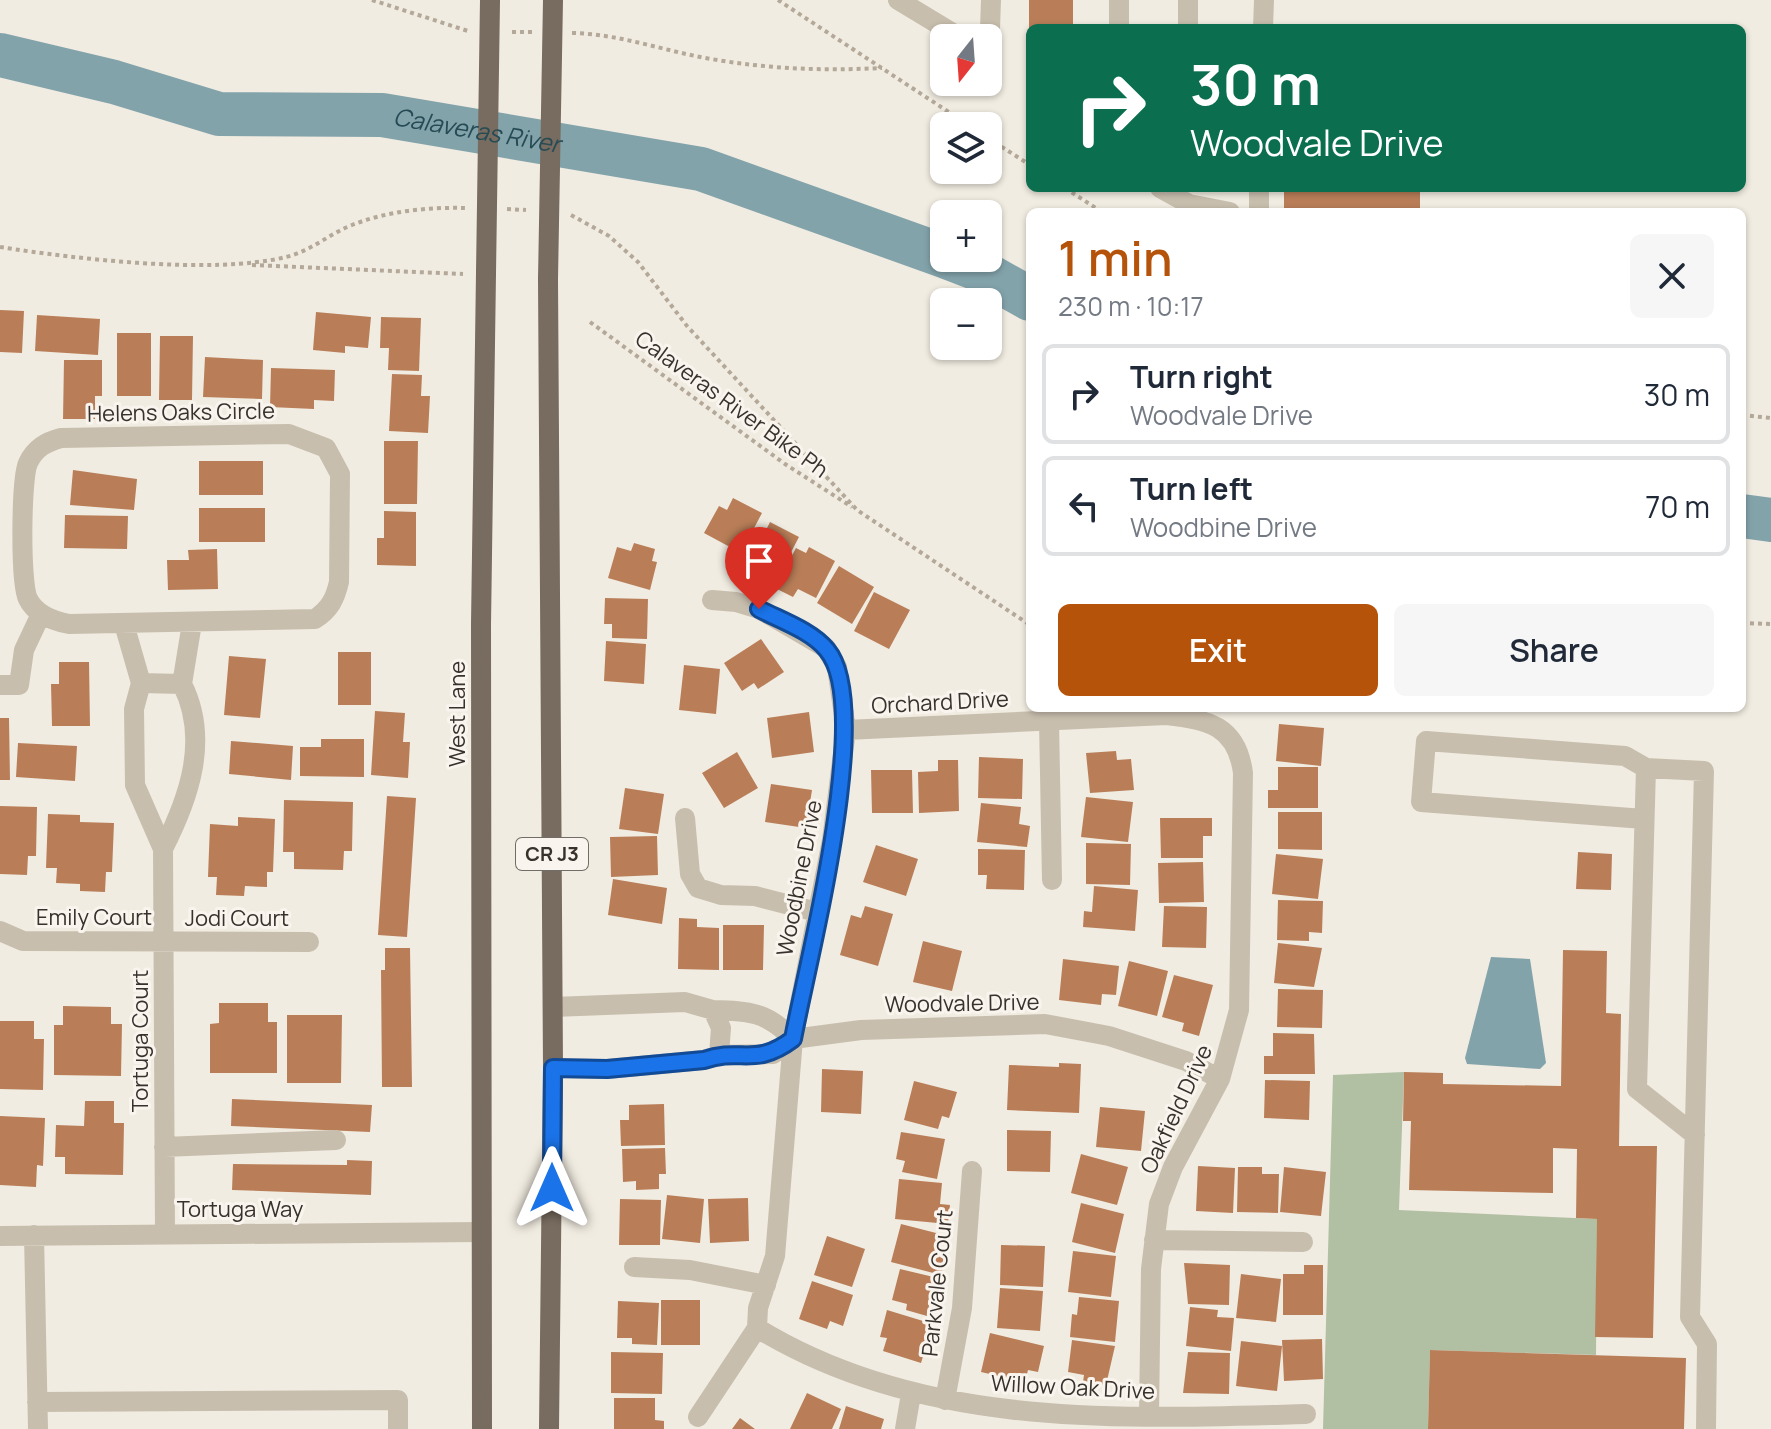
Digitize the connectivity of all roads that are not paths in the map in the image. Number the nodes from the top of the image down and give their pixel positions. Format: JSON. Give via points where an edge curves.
{"nodes":[{"id":1,"x":490,"y":0,"type":"edge"},
{"id":2,"x":553,"y":0,"type":"edge"},
{"id":3,"x":898,"y":0,"type":"edge"},
{"id":4,"x":991,"y":0,"type":"edge"},
{"id":5,"x":1119,"y":0,"type":"edge"},
{"id":6,"x":1188,"y":0,"type":"edge"},
{"id":7,"x":1264,"y":0,"type":"edge"},
{"id":8,"x":938,"y":24,"type":"edge"},
{"id":9,"x":988,"y":24,"type":"edge"},
{"id":10,"x":1119,"y":24,"type":"edge"},
{"id":11,"x":1188,"y":24,"type":"edge"},
{"id":12,"x":1263,"y":24,"type":"edge"},
{"id":13,"x":1189,"y":196,"type":"edge"},
{"id":14,"x":1220,"y":208,"type":"edge"},
{"id":15,"x":712,"y":600,"type":"dead end"},
{"id":16,"x":41,"y":614,"type":"junction"},
{"id":17,"x":192,"y":623,"type":"junction"},
{"id":18,"x":124,"y":624,"type":"junction"},
{"id":19,"x":141,"y":683,"type":"junction"},
{"id":20,"x":182,"y":684,"type":"junction"},
{"id":21,"x":0,"y":685,"type":"edge"},
{"id":22,"x":1049,"y":721,"type":"junction"},
{"id":23,"x":846,"y":730,"type":"junction"},
{"id":24,"x":1225,"y":732,"type":"joint"},
{"id":25,"x":1646,"y":768,"type":"junction"},
{"id":26,"x":685,"y":818,"type":"dead end"},
{"id":27,"x":1644,"y":819,"type":"junction"},
{"id":28,"x":163,"y":849,"type":"junction"},
{"id":29,"x":1052,"y":880,"type":"dead end"},
{"id":30,"x":817,"y":912,"type":"junction"},
{"id":31,"x":0,"y":931,"type":"edge"},
{"id":32,"x":165,"y":941,"type":"junction"},
{"id":33,"x":309,"y":942,"type":"dead end"},
{"id":34,"x":553,"y":1007,"type":"junction"},
{"id":35,"x":713,"y":1010,"type":"junction"},
{"id":36,"x":793,"y":1039,"type":"junction"},
{"id":37,"x":719,"y":1055,"type":"junction"},
{"id":38,"x":553,"y":1068,"type":"junction"},
{"id":39,"x":1220,"y":1079,"type":"junction"},
{"id":40,"x":1695,"y":1135,"type":"junction"},
{"id":41,"x":336,"y":1140,"type":"dead end"},
{"id":42,"x":164,"y":1147,"type":"junction"},
{"id":43,"x":972,"y":1171,"type":"dead end"},
{"id":44,"x":480,"y":1232,"type":"junction"},
{"id":45,"x":165,"y":1234,"type":"junction"},
{"id":46,"x":34,"y":1235,"type":"junction"},
{"id":47,"x":0,"y":1236,"type":"edge"},
{"id":48,"x":1154,"y":1240,"type":"junction"},
{"id":49,"x":1303,"y":1242,"type":"dead end"},
{"id":50,"x":634,"y":1267,"type":"dead end"},
{"id":51,"x":766,"y":1285,"type":"junction"},
{"id":52,"x":757,"y":1328,"type":"junction"},
{"id":53,"x":911,"y":1394,"type":"junction"},
{"id":54,"x":945,"y":1400,"type":"junction"},
{"id":55,"x":37,"y":1402,"type":"junction"},
{"id":56,"x":1306,"y":1414,"type":"dead end"},
{"id":57,"x":1149,"y":1415,"type":"junction"},
{"id":58,"x":698,"y":1417,"type":"dead end"},
{"id":59,"x":1071,"y":1422,"type":"edge"},
{"id":60,"x":1240,"y":1422,"type":"edge"},
{"id":61,"x":38,"y":1429,"type":"edge"},
{"id":62,"x":398,"y":1429,"type":"edge"},
{"id":63,"x":482,"y":1429,"type":"edge"},
{"id":64,"x":549,"y":1429,"type":"edge"},
{"id":65,"x":905,"y":1429,"type":"edge"},
{"id":66,"x":1706,"y":1429,"type":"edge"}],
"edges":[{"from":1,"to":44,"type":"main road","name":"West Lane","bridge":true},
{"from":2,"to":34,"type":"main road","number":"CR J3","bridge":true,"via":[[548,279]]},
{"from":3,"to":8,"type":"street"},
{"from":4,"to":9,"type":"street"},
{"from":5,"to":10,"type":"street"},
{"from":6,"to":11,"type":"street"},
{"from":7,"to":12,"type":"street"},
{"from":13,"to":14,"type":"street"},
{"from":15,"to":23,"type":"street","name":"Woodbine Drive","via":[[759,609],[826,648],[837,667]]},
{"from":16,"to":17,"type":"street","name":"Helens Oaks Circle","via":[[28,599],[25,581],[23,480],[33,453],[47,442],[289,434],[326,448],[340,474],[339,582],[326,611],[298,621]]},
{"from":16,"to":18,"type":"street","name":"Helens Oaks Circle","via":[[69,624]]},
{"from":16,"to":21,"type":"street","via":[[24,650],[19,685]]},
{"from":17,"to":18,"type":"street","name":"Helens Oaks Circle"},
{"from":17,"to":20,"type":"street"},
{"from":18,"to":19,"type":"street"},
{"from":19,"to":20,"type":"street"},
{"from":19,"to":28,"type":"street","name":"Tortuga Court","via":[[134,709],[135,785]]},
{"from":20,"to":28,"type":"street","name":"Tortuga Court","via":[[194,713],[193,777],[187,802]]},
{"from":22,"to":23,"type":"street","name":"Orchard Drive"},
{"from":22,"to":24,"type":"street","name":"Orchard Drive","via":[[1166,715],[1199,718]]},
{"from":22,"to":29,"type":"street"},
{"from":23,"to":30,"type":"street","name":"Woodbine Drive"},
{"from":24,"to":39,"type":"street","name":"Oakfield Drive","via":[[1240,750],[1243,773],[1241,915],[1239,1010]]},
{"from":25,"to":27,"type":"street"},
{"from":25,"to":27,"type":"street","via":[[1625,756],[1426,741],[1421,802]]},
{"from":25,"to":40,"type":"street","via":[[1704,771]]},
{"from":26,"to":30,"type":"street","via":[[690,874],[698,888]]},
{"from":27,"to":40,"type":"street","via":[[1637,1089]]},
{"from":28,"to":32,"type":"street","name":"Tortuga Court"},
{"from":30,"to":36,"type":"street","name":"Woodbine Drive"},
{"from":31,"to":32,"type":"street","name":"Emily Court","via":[[23,941]]},
{"from":32,"to":33,"type":"street","name":"Jodi Court"},
{"from":32,"to":42,"type":"street","name":"Tortuga Court"},
{"from":34,"to":35,"type":"street","via":[[685,1002]]},
{"from":34,"to":38,"type":"main road","number":"CR J3"},
{"from":35,"to":36,"type":"street","via":[[745,1011],[774,1020]]},
{"from":35,"to":37,"type":"street","via":[[721,1028]]},
{"from":36,"to":37,"type":"street","name":"Woodvale Drive","via":[[773,1054]]},
{"from":36,"to":39,"type":"street","name":"Woodvale Drive","via":[[861,1030],[1045,1024],[1109,1036],[1186,1061]]},
{"from":36,"to":51,"type":"street","name":"Woodbine Drive","via":[[780,1223]]},
{"from":37,"to":38,"type":"street","name":"Woodvale Drive","via":[[607,1069]]},
{"from":38,"to":64,"type":"main road","number":"CR J3"},
{"from":39,"to":48,"type":"street","name":"Oakfield Drive","via":[[1173,1167],[1159,1204]]},
{"from":40,"to":66,"type":"street","via":[[1690,1317],[1707,1344]]},
{"from":41,"to":42,"type":"street"},
{"from":42,"to":45,"type":"street","name":"Tortuga Court"},
{"from":43,"to":54,"type":"street","name":"Parkvale Court","via":[[962,1308]]},
{"from":44,"to":45,"type":"street","name":"Tortuga Way"},
{"from":44,"to":63,"type":"main road","name":"West Lane"},
{"from":45,"to":46,"type":"street","name":"Tortuga Way"},
{"from":46,"to":47,"type":"street","name":"Tortuga Way"},
{"from":46,"to":55,"type":"street"},
{"from":48,"to":49,"type":"street"},
{"from":48,"to":57,"type":"street","name":"Oakfield Drive"},
{"from":50,"to":51,"type":"street","via":[[690,1270]]},
{"from":51,"to":52,"type":"street","name":"Woodbine Drive"},
{"from":52,"to":53,"type":"street","name":"Willow Oak Drive","via":[[800,1352]]},
{"from":52,"to":58,"type":"street","name":"Woodbine Drive"},
{"from":53,"to":54,"type":"street","name":"Willow Oak Drive"},
{"from":53,"to":65,"type":"street"},
{"from":54,"to":59,"type":"street","name":"Willow Oak Drive"},
{"from":55,"to":61,"type":"street"},
{"from":55,"to":62,"type":"street","via":[[398,1400]]},
{"from":56,"to":60,"type":"street","name":"Willow Oak Drive"},
{"from":57,"to":59,"type":"street","name":"Willow Oak Drive"},
{"from":57,"to":60,"type":"street","name":"Willow Oak Drive"}]}
